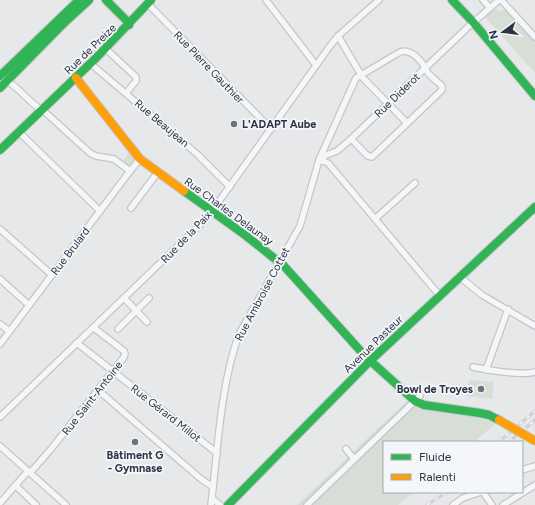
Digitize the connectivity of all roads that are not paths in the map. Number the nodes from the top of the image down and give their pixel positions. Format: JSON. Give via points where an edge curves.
{"nodes":[{"id":1,"x":79,"y":0,"type":"edge"},
{"id":2,"x":89,"y":0,"type":"edge"},
{"id":3,"x":106,"y":0,"type":"edge"},
{"id":4,"x":266,"y":0,"type":"edge"},
{"id":5,"x":378,"y":0,"type":"edge"},
{"id":6,"x":452,"y":0,"type":"edge"},
{"id":7,"x":483,"y":0,"type":"edge"},
{"id":8,"x":500,"y":0,"type":"edge"},
{"id":9,"x":149,"y":2,"type":"edge"},
{"id":10,"x":490,"y":8,"type":"junction"},
{"id":11,"x":473,"y":22,"type":"junction"},
{"id":12,"x":129,"y":24,"type":"junction"},
{"id":13,"x":338,"y":36,"type":"junction"},
{"id":14,"x":535,"y":37,"type":"edge"},
{"id":15,"x":106,"y":49,"type":"junction"},
{"id":16,"x":90,"y":64,"type":"junction"},
{"id":17,"x":316,"y":65,"type":"junction"},
{"id":18,"x":426,"y":67,"type":"junction"},
{"id":19,"x":360,"y":75,"type":"junction"},
{"id":20,"x":76,"y":78,"type":"junction"},
{"id":21,"x":2,"y":79,"type":"edge"},
{"id":22,"x":0,"y":88,"type":"edge"},
{"id":23,"x":126,"y":93,"type":"junction"},
{"id":24,"x":535,"y":96,"type":"edge"},
{"id":25,"x":387,"y":103,"type":"junction"},
{"id":26,"x":41,"y":110,"type":"junction"},
{"id":27,"x":407,"y":123,"type":"junction"},
{"id":28,"x":270,"y":129,"type":"junction"},
{"id":29,"x":19,"y":132,"type":"junction"},
{"id":30,"x":351,"y":139,"type":"junction"},
{"id":31,"x":327,"y":142,"type":"junction"},
{"id":32,"x":0,"y":150,"type":"edge"},
{"id":33,"x":337,"y":151,"type":"junction"},
{"id":34,"x":140,"y":159,"type":"junction"},
{"id":35,"x":320,"y":162,"type":"junction"},
{"id":36,"x":328,"y":163,"type":"junction"},
{"id":37,"x":130,"y":171,"type":"junction"},
{"id":38,"x":158,"y":172,"type":"junction"},
{"id":39,"x":415,"y":183,"type":"dead end"},
{"id":40,"x":230,"y":187,"type":"junction"},
{"id":41,"x":535,"y":207,"type":"edge"},
{"id":42,"x":131,"y":208,"type":"dead end"},
{"id":43,"x":100,"y":211,"type":"junction"},
{"id":44,"x":212,"y":211,"type":"junction"},
{"id":45,"x":374,"y":219,"type":"junction"},
{"id":46,"x":0,"y":229,"type":"edge"},
{"id":47,"x":279,"y":262,"type":"junction"},
{"id":48,"x":52,"y":275,"type":"junction"},
{"id":49,"x":460,"y":277,"type":"junction"},
{"id":50,"x":0,"y":279,"type":"edge"},
{"id":51,"x":440,"y":296,"type":"junction"},
{"id":52,"x":124,"y":298,"type":"junction"},
{"id":53,"x":149,"y":298,"type":"dead end"},
{"id":54,"x":29,"y":305,"type":"junction"},
{"id":55,"x":508,"y":309,"type":"junction"},
{"id":56,"x":136,"y":311,"type":"junction"},
{"id":57,"x":147,"y":322,"type":"dead end"},
{"id":58,"x":0,"y":324,"type":"edge"},
{"id":59,"x":535,"y":326,"type":"edge"},
{"id":60,"x":94,"y":328,"type":"junction"},
{"id":61,"x":118,"y":329,"type":"dead end"},
{"id":62,"x":9,"y":331,"type":"junction"},
{"id":63,"x":77,"y":343,"type":"junction"},
{"id":64,"x":0,"y":344,"type":"edge"},
{"id":65,"x":370,"y":361,"type":"junction"},
{"id":66,"x":473,"y":367,"type":"dead end"},
{"id":67,"x":486,"y":370,"type":"junction"},
{"id":68,"x":113,"y":371,"type":"junction"},
{"id":69,"x":535,"y":372,"type":"edge"},
{"id":70,"x":98,"y":390,"type":"junction"},
{"id":71,"x":417,"y":399,"type":"junction"},
{"id":72,"x":0,"y":417,"type":"edge"},
{"id":73,"x":535,"y":441,"type":"edge"},
{"id":74,"x":0,"y":446,"type":"edge"},
{"id":75,"x":346,"y":449,"type":"dead end"},
{"id":76,"x":217,"y":453,"type":"junction"},
{"id":77,"x":356,"y":457,"type":"junction"},
{"id":78,"x":535,"y":466,"type":"edge"},
{"id":79,"x":523,"y":470,"type":"edge"},
{"id":80,"x":29,"y":472,"type":"junction"},
{"id":81,"x":535,"y":485,"type":"edge"},
{"id":82,"x":16,"y":486,"type":"junction"},
{"id":83,"x":213,"y":487,"type":"junction"},
{"id":84,"x":523,"y":492,"type":"edge"},
{"id":85,"x":479,"y":493,"type":"edge"},
{"id":86,"x":483,"y":493,"type":"edge"},
{"id":87,"x":522,"y":493,"type":"edge"},
{"id":88,"x":212,"y":498,"type":"junction"},
{"id":89,"x":0,"y":503,"type":"edge"},
{"id":90,"x":230,"y":504,"type":"edge"},
{"id":91,"x":36,"y":505,"type":"edge"},
{"id":92,"x":66,"y":505,"type":"edge"},
{"id":93,"x":211,"y":505,"type":"edge"},
{"id":94,"x":214,"y":505,"type":"edge"},
{"id":95,"x":220,"y":505,"type":"edge"},
{"id":96,"x":307,"y":505,"type":"edge"},
{"id":97,"x":453,"y":505,"type":"edge"},
{"id":98,"x":492,"y":505,"type":"edge"},
{"id":99,"x":503,"y":505,"type":"edge"}],
"edges":[{"from":1,"to":21,"type":"street"},
{"from":2,"to":21,"type":"street"},
{"from":3,"to":12,"type":"street"},
{"from":4,"to":17,"type":"street"},
{"from":5,"to":13,"type":"street","name":"Rue de la Paix"},
{"from":6,"to":11,"type":"street"},
{"from":7,"to":10,"type":"street"},
{"from":8,"to":10,"type":"street","name":"Rue Diderot"},
{"from":8,"to":14,"type":"street"},
{"from":9,"to":12,"type":"street","name":"Rue de Preize"},
{"from":9,"to":28,"type":"street","name":"Rue Pierre Gauthier"},
{"from":10,"to":11,"type":"street","name":"Rue Diderot"},
{"from":11,"to":18,"type":"street","name":"Rue Diderot"},
{"from":11,"to":24,"type":"street"},
{"from":12,"to":15,"type":"street","name":"Rue de Preize"},
{"from":13,"to":17,"type":"street","name":"Rue de la Paix"},
{"from":13,"to":19,"type":"street"},
{"from":15,"to":16,"type":"street","name":"Rue de Preize"},
{"from":15,"to":23,"type":"street","via":[[136,77],[136,81]]},
{"from":16,"to":20,"type":"street","name":"Rue de Preize"},
{"from":16,"to":23,"type":"street","name":"Rue Beaujean"},
{"from":17,"to":28,"type":"street","name":"Rue de la Paix"},
{"from":18,"to":19,"type":"street","name":"Rue Ambroise Cottet","via":[[405,50]]},
{"from":18,"to":25,"type":"street","name":"Rue Diderot"},
{"from":18,"to":27,"type":"street","via":[[442,89]]},
{"from":19,"to":25,"type":"street"},
{"from":19,"to":31,"type":"street","name":"Rue Ambroise Cottet","via":[[356,78]]},
{"from":20,"to":26,"type":"street","name":"Rue de Preize"},
{"from":20,"to":34,"type":"street","name":"Rue Charles Delaunay"},
{"from":21,"to":22,"type":"street"},
{"from":21,"to":26,"type":"street","via":[[16,86]]},
{"from":23,"to":40,"type":"street","name":"Rue Beaujean","via":[[197,154]]},
{"from":25,"to":27,"type":"street"},
{"from":25,"to":30,"type":"street","name":"Rue Diderot"},
{"from":26,"to":29,"type":"street","name":"Rue de Preize"},
{"from":26,"to":37,"type":"street","via":[[86,150],[96,156],[114,159]]},
{"from":27,"to":30,"type":"street","via":[[370,157]]},
{"from":28,"to":40,"type":"street","name":"Rue de la Paix"},
{"from":29,"to":32,"type":"street","name":"Rue de Preize"},
{"from":29,"to":43,"type":"street"},
{"from":30,"to":33,"type":"street","name":"Rue Diderot"},
{"from":31,"to":33,"type":"street","via":[[330,148]]},
{"from":31,"to":35,"type":"street","name":"Rue Ambroise Cottet"},
{"from":33,"to":35,"type":"street","name":"Rue Diderot","via":[[326,155]]},
{"from":33,"to":36,"type":"street"},
{"from":34,"to":37,"type":"street","name":"Rue Brulard"},
{"from":34,"to":38,"type":"street","name":"Rue Charles Delaunay"},
{"from":35,"to":36,"type":"street"},
{"from":35,"to":47,"type":"street","name":"Rue Ambroise Cottet","via":[[300,226]]},
{"from":36,"to":45,"type":"street"},
{"from":37,"to":43,"type":"street","name":"Rue Brulard"},
{"from":38,"to":42,"type":"street"},
{"from":38,"to":44,"type":"street","name":"Rue Charles Delaunay"},
{"from":39,"to":45,"type":"street"},
{"from":40,"to":44,"type":"street","name":"Rue de la Paix"},
{"from":41,"to":49,"type":"street","name":"Avenue Pasteur"},
{"from":43,"to":48,"type":"street","name":"Rue Brulard"},
{"from":44,"to":47,"type":"street","name":"Rue Charles Delaunay"},
{"from":44,"to":52,"type":"street","name":"Rue de la Paix"},
{"from":45,"to":51,"type":"street"},
{"from":46,"to":48,"type":"street"},
{"from":47,"to":65,"type":"street","name":"Rue Charles Delaunay"},
{"from":47,"to":76,"type":"street","name":"Rue Ambroise Cottet","via":[[239,334],[234,348],[224,396]]},
{"from":48,"to":54,"type":"street","name":"Rue Brulard"},
{"from":49,"to":51,"type":"street","name":"Avenue Pasteur"},
{"from":49,"to":55,"type":"street","via":[[482,295]]},
{"from":50,"to":54,"type":"street"},
{"from":51,"to":65,"type":"street","name":"Avenue Pasteur"},
{"from":52,"to":56,"type":"street"},
{"from":52,"to":60,"type":"street","name":"Rue de la Paix"},
{"from":53,"to":56,"type":"street"},
{"from":54,"to":62,"type":"street","name":"Rue Brulard"},
{"from":55,"to":59,"type":"street"},
{"from":55,"to":67,"type":"street"},
{"from":56,"to":57,"type":"street"},
{"from":56,"to":61,"type":"street"},
{"from":58,"to":62,"type":"street"},
{"from":60,"to":63,"type":"street","name":"Rue de la Paix"},
{"from":60,"to":68,"type":"street","name":"Rue Saint-Antoine","via":[[124,351],[124,357]]},
{"from":62,"to":64,"type":"street","name":"Rue Brulard"},
{"from":63,"to":68,"type":"street","name":"Rue Gérard Millot"},
{"from":63,"to":72,"type":"street","name":"Rue de la Paix"},
{"from":65,"to":71,"type":"street","name":"Rue Charles Delaunay"},
{"from":65,"to":90,"type":"street","name":"Avenue Pasteur"},
{"from":66,"to":67,"type":"street"},
{"from":67,"to":69,"type":"street","via":[[525,374]]},
{"from":68,"to":70,"type":"street","name":"Rue Saint-Antoine"},
{"from":68,"to":76,"type":"street","name":"Rue Gérard Millot"},
{"from":70,"to":80,"type":"street","name":"Rue Saint-Antoine","via":[[51,449]]},
{"from":70,"to":83,"type":"street"},
{"from":71,"to":73,"type":"street","bridge":true,"via":[[424,405],[489,415]]},
{"from":71,"to":77,"type":"street"},
{"from":74,"to":80,"type":"street"},
{"from":75,"to":77,"type":"street"},
{"from":76,"to":83,"type":"street","name":"Rue Ambroise Cottet"},
{"from":77,"to":96,"type":"street"},
{"from":78,"to":79,"type":"street"},
{"from":80,"to":82,"type":"street","name":"Rue Saint-Antoine"},
{"from":80,"to":92,"type":"street"},
{"from":81,"to":84,"type":"street"},
{"from":82,"to":89,"type":"street","name":"Rue Saint-Antoine"},
{"from":82,"to":91,"type":"street"},
{"from":83,"to":88,"type":"street","name":"Rue Ambroise Cottet"},
{"from":85,"to":97,"type":"street","via":[[463,498]]},
{"from":86,"to":98,"type":"street"},
{"from":87,"to":99,"type":"street"},
{"from":88,"to":93,"type":"street","name":"Rue Ambroise Cottet"},
{"from":88,"to":94,"type":"street"},
{"from":88,"to":95,"type":"street"}]}
